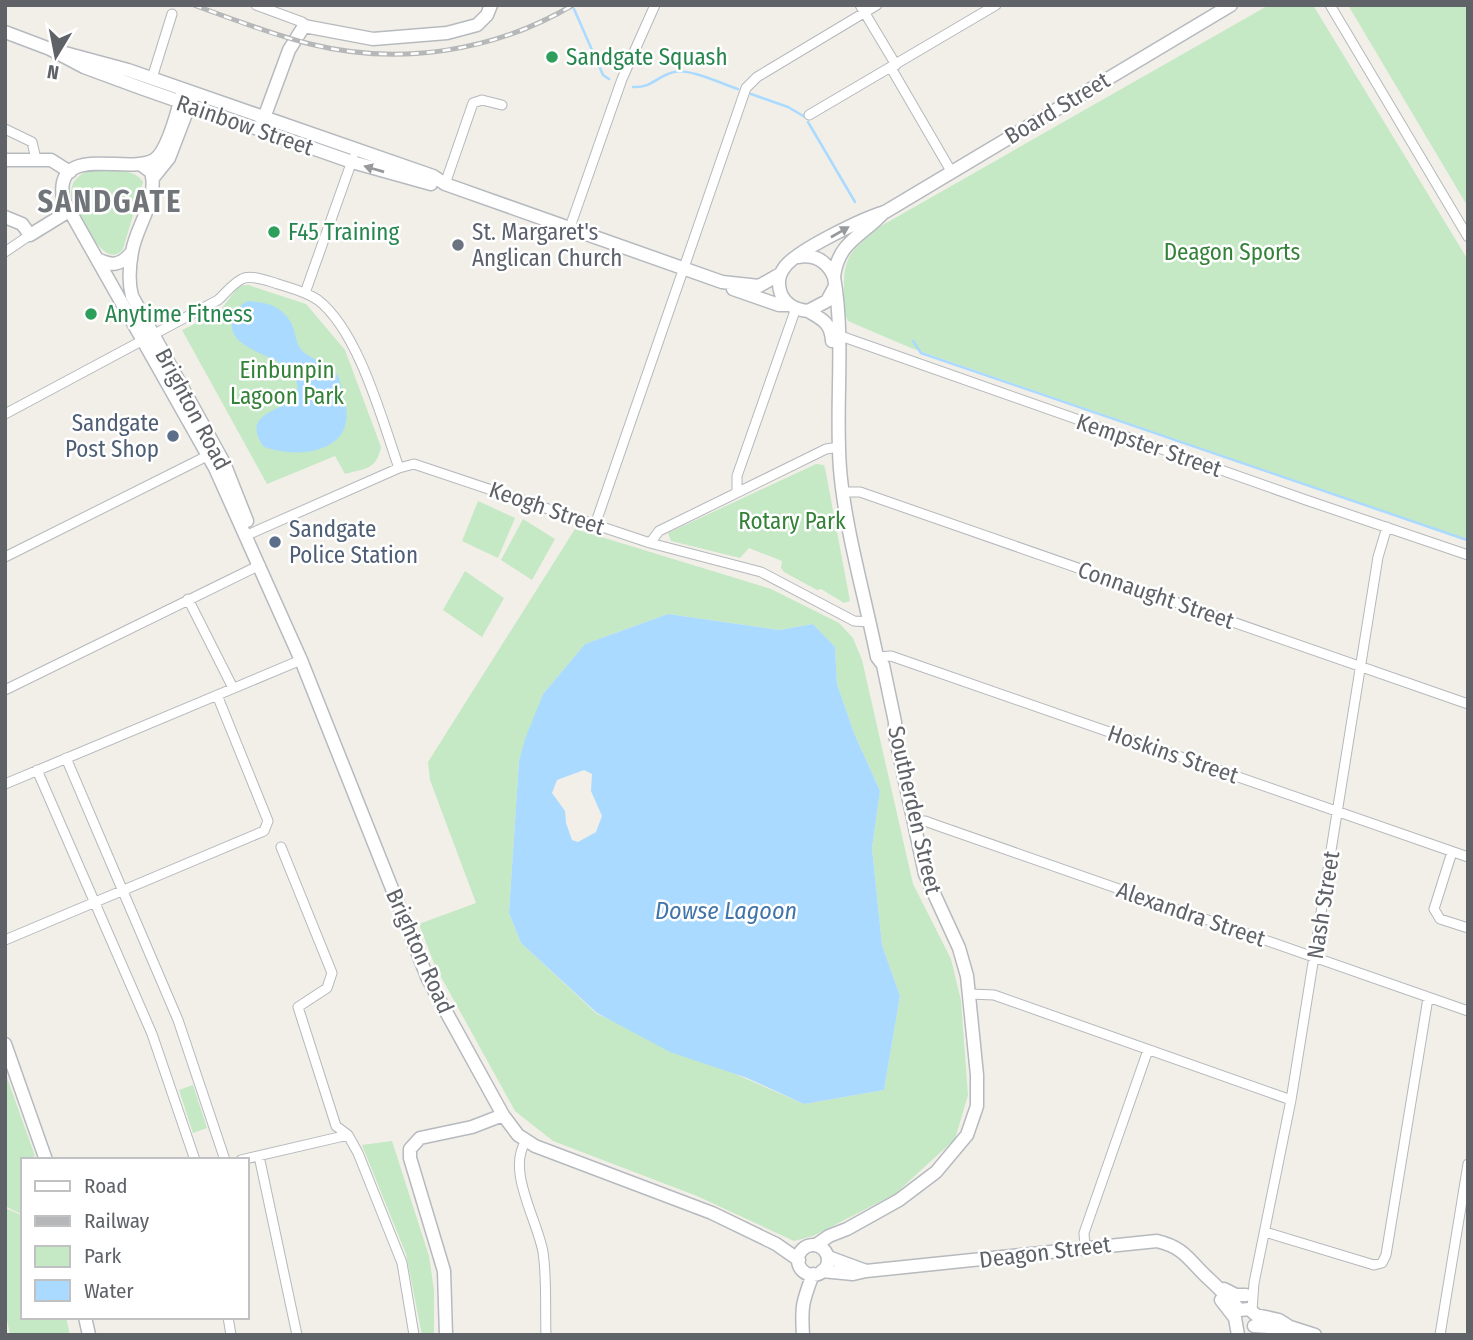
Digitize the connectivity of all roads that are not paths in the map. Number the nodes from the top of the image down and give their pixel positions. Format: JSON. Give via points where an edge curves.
{"nodes":[{"id":1,"x":256,"y":5,"type":"edge"},
{"id":2,"x":491,"y":5,"type":"edge"},
{"id":3,"x":655,"y":5,"type":"edge"},
{"id":4,"x":877,"y":5,"type":"edge"},
{"id":5,"x":996,"y":5,"type":"edge"},
{"id":6,"x":1231,"y":5,"type":"edge"},
{"id":7,"x":1330,"y":5,"type":"edge"},
{"id":8,"x":862,"y":9,"type":"edge"},
{"id":9,"x":172,"y":14,"type":"dead end"},
{"id":10,"x":306,"y":25,"type":"junction"},
{"id":11,"x":5,"y":32,"type":"edge"},
{"id":12,"x":50,"y":50,"type":"junction"},
{"id":13,"x":893,"y":66,"type":"junction"},
{"id":14,"x":152,"y":78,"type":"junction"},
{"id":15,"x":187,"y":98,"type":"junction"},
{"id":16,"x":502,"y":105,"type":"dead end"},
{"id":17,"x":809,"y":115,"type":"dead end"},
{"id":18,"x":234,"y":120,"type":"junction"},
{"id":19,"x":262,"y":124,"type":"junction"},
{"id":20,"x":181,"y":126,"type":"junction"},
{"id":21,"x":5,"y":129,"type":"edge"},
{"id":22,"x":354,"y":156,"type":"junction"},
{"id":23,"x":36,"y":159,"type":"junction"},
{"id":24,"x":5,"y":160,"type":"edge"},
{"id":25,"x":140,"y":164,"type":"junction"},
{"id":26,"x":951,"y":171,"type":"junction"},
{"id":27,"x":70,"y":172,"type":"junction"},
{"id":28,"x":153,"y":178,"type":"junction"},
{"id":29,"x":445,"y":184,"type":"junction"},
{"id":30,"x":69,"y":211,"type":"junction"},
{"id":31,"x":885,"y":212,"type":"junction"},
{"id":32,"x":5,"y":217,"type":"edge"},
{"id":33,"x":570,"y":228,"type":"junction"},
{"id":34,"x":30,"y":235,"type":"junction"},
{"id":35,"x":1468,"y":237,"type":"edge"},
{"id":36,"x":5,"y":251,"type":"edge"},
{"id":37,"x":131,"y":253,"type":"junction"},
{"id":38,"x":798,"y":257,"type":"junction"},
{"id":39,"x":97,"y":259,"type":"junction"},
{"id":40,"x":682,"y":268,"type":"junction"},
{"id":41,"x":780,"y":274,"type":"junction"},
{"id":42,"x":834,"y":281,"type":"junction"},
{"id":43,"x":722,"y":282,"type":"junction"},
{"id":44,"x":305,"y":293,"type":"junction"},
{"id":45,"x":798,"y":308,"type":"junction"},
{"id":46,"x":835,"y":334,"type":"junction"},
{"id":47,"x":149,"y":339,"type":"junction"},
{"id":48,"x":5,"y":414,"type":"edge"},
{"id":49,"x":839,"y":447,"type":"junction"},
{"id":50,"x":213,"y":453,"type":"junction"},
{"id":51,"x":399,"y":468,"type":"junction"},
{"id":52,"x":737,"y":491,"type":"junction"},
{"id":53,"x":843,"y":492,"type":"junction"},
{"id":54,"x":595,"y":525,"type":"junction"},
{"id":55,"x":1387,"y":527,"type":"junction"},
{"id":56,"x":248,"y":534,"type":"junction"},
{"id":57,"x":650,"y":543,"type":"junction"},
{"id":58,"x":1468,"y":555,"type":"edge"},
{"id":59,"x":5,"y":557,"type":"edge"},
{"id":60,"x":260,"y":565,"type":"junction"},
{"id":61,"x":188,"y":599,"type":"junction"},
{"id":62,"x":870,"y":622,"type":"junction"},
{"id":63,"x":877,"y":657,"type":"junction"},
{"id":64,"x":301,"y":660,"type":"junction"},
{"id":65,"x":1361,"y":667,"type":"junction"},
{"id":66,"x":233,"y":688,"type":"junction"},
{"id":67,"x":5,"y":690,"type":"edge"},
{"id":68,"x":217,"y":695,"type":"junction"},
{"id":69,"x":1468,"y":704,"type":"edge"},
{"id":70,"x":66,"y":758,"type":"junction"},
{"id":71,"x":37,"y":770,"type":"junction"},
{"id":72,"x":5,"y":783,"type":"edge"},
{"id":73,"x":1338,"y":812,"type":"junction"},
{"id":74,"x":913,"y":821,"type":"junction"},
{"id":75,"x":281,"y":847,"type":"dead end"},
{"id":76,"x":1452,"y":852,"type":"junction"},
{"id":77,"x":1468,"y":857,"type":"edge"},
{"id":78,"x":122,"y":891,"type":"junction"},
{"id":79,"x":95,"y":902,"type":"junction"},
{"id":80,"x":1468,"y":928,"type":"edge"},
{"id":81,"x":5,"y":940,"type":"edge"},
{"id":82,"x":1315,"y":956,"type":"junction"},
{"id":83,"x":970,"y":994,"type":"junction"},
{"id":84,"x":1429,"y":998,"type":"junction"},
{"id":85,"x":1468,"y":1011,"type":"edge"},
{"id":86,"x":5,"y":1044,"type":"edge"},
{"id":87,"x":1149,"y":1050,"type":"junction"},
{"id":88,"x":1291,"y":1100,"type":"junction"},
{"id":89,"x":503,"y":1115,"type":"junction"},
{"id":90,"x":348,"y":1135,"type":"junction"},
{"id":91,"x":526,"y":1141,"type":"junction"},
{"id":92,"x":259,"y":1156,"type":"junction"},
{"id":93,"x":45,"y":1158,"type":"edge"},
{"id":94,"x":194,"y":1158,"type":"edge"},
{"id":95,"x":224,"y":1158,"type":"edge"},
{"id":96,"x":248,"y":1158,"type":"edge"},
{"id":97,"x":1468,"y":1164,"type":"edge"},
{"id":98,"x":847,"y":1229,"type":"junction"},
{"id":99,"x":1265,"y":1232,"type":"junction"},
{"id":100,"x":776,"y":1244,"type":"junction"},
{"id":101,"x":810,"y":1246,"type":"junction"},
{"id":102,"x":1085,"y":1248,"type":"junction"},
{"id":103,"x":828,"y":1256,"type":"junction"},
{"id":104,"x":799,"y":1263,"type":"junction"},
{"id":105,"x":866,"y":1271,"type":"junction"},
{"id":106,"x":818,"y":1273,"type":"junction"},
{"id":107,"x":1209,"y":1279,"type":"junction"},
{"id":108,"x":1254,"y":1283,"type":"junction"},
{"id":109,"x":1221,"y":1288,"type":"junction"},
{"id":110,"x":1246,"y":1295,"type":"junction"},
{"id":111,"x":801,"y":1311,"type":"junction"},
{"id":112,"x":1245,"y":1321,"type":"edge"},
{"id":113,"x":297,"y":1335,"type":"edge"},
{"id":114,"x":414,"y":1335,"type":"edge"},
{"id":115,"x":446,"y":1335,"type":"edge"},
{"id":116,"x":546,"y":1335,"type":"edge"},
{"id":117,"x":803,"y":1335,"type":"edge"},
{"id":118,"x":1315,"y":1335,"type":"edge"},
{"id":119,"x":1440,"y":1335,"type":"edge"}],
"edges":[{"from":1,"to":10,"type":"street"},
{"from":2,"to":10,"type":"main road","via":[[477,25],[447,33],[373,39]]},
{"from":3,"to":33,"type":"street","via":[[622,79]]},
{"from":4,"to":8,"type":"street"},
{"from":5,"to":13,"type":"street"},
{"from":6,"to":26,"type":"main road","name":"Board Street"},
{"from":7,"to":35,"type":"street"},
{"from":8,"to":13,"type":"street"},
{"from":8,"to":40,"type":"street","via":[[746,88]]},
{"from":9,"to":14,"type":"street"},
{"from":10,"to":19,"type":"main road","via":[[289,50]]},
{"from":11,"to":12,"type":"main road","name":"Rainbow Street"},
{"from":12,"to":14,"type":"main road","name":"Rainbow Street"},
{"from":12,"to":15,"type":"main road","name":"Rainbow Street","via":[[84,67]]},
{"from":13,"to":17,"type":"street"},
{"from":13,"to":26,"type":"street"},
{"from":14,"to":15,"type":"main road","name":"Rainbow Street"},
{"from":15,"to":18,"type":"main road","name":"Rainbow Street"},
{"from":15,"to":19,"type":"main road","name":"Rainbow Street"},
{"from":15,"to":20,"type":"main road"},
{"from":15,"to":25,"type":"main road","via":[[160,154]]},
{"from":16,"to":29,"type":"street","via":[[482,100],[473,103]]},
{"from":18,"to":19,"type":"main road","name":"Rainbow Street"},
{"from":18,"to":20,"type":"main road","via":[[195,119]]},
{"from":19,"to":22,"type":"main road","name":"Rainbow Street"},
{"from":20,"to":28,"type":"main road","via":[[169,158]]},
{"from":21,"to":23,"type":"street","via":[[32,142]]},
{"from":22,"to":29,"type":"main road","name":"Rainbow Street","via":[[433,176]]},
{"from":22,"to":44,"type":"street"},
{"from":23,"to":24,"type":"main road"},
{"from":23,"to":27,"type":"main road","via":[[56,162]]},
{"from":25,"to":27,"type":"main road","via":[[87,164]]},
{"from":25,"to":28,"type":"main road"},
{"from":26,"to":31,"type":"main road","name":"Board Street"},
{"from":27,"to":30,"type":"main road","name":"Brighton Road","via":[[62,190]]},
{"from":28,"to":37,"type":"main road"},
{"from":29,"to":33,"type":"main road","name":"Rainbow Street"},
{"from":30,"to":34,"type":"main road"},
{"from":30,"to":39,"type":"main road","name":"Brighton Road"},
{"from":38,"to":31,"type":"main road","name":"Board Street","one_way":true,"via":[[865,217]]},
{"from":31,"to":42,"type":"main road","name":"Board Street","via":[[841,250]]},
{"from":32,"to":34,"type":"main road","via":[[22,224]]},
{"from":33,"to":40,"type":"main road","name":"Rainbow Street"},
{"from":34,"to":36,"type":"street"},
{"from":37,"to":39,"type":"main road","via":[[116,264]]},
{"from":37,"to":47,"type":"main road","name":"Brighton Road","via":[[128,277]]},
{"from":38,"to":41,"type":"main road"},
{"from":38,"to":42,"type":"main road","via":[[819,259],[831,270]]},
{"from":39,"to":47,"type":"main road","name":"Brighton Road"},
{"from":40,"to":43,"type":"main road","name":"Rainbow Street"},
{"from":40,"to":54,"type":"street"},
{"from":41,"to":43,"type":"main road","name":"Rainbow Street","via":[[759,286]]},
{"from":41,"to":45,"type":"main road","via":[[780,290]]},
{"from":42,"to":45,"type":"main road","via":[[827,301]]},
{"from":42,"to":46,"type":"main road","name":"Southerden Street"},
{"from":43,"to":45,"type":"main road","name":"Rainbow Street","via":[[737,292]]},
{"from":44,"to":47,"type":"street","via":[[242,278],[218,300]]},
{"from":44,"to":51,"type":"street","via":[[323,305],[353,346]]},
{"from":45,"to":46,"type":"main road","via":[[828,323]]},
{"from":45,"to":52,"type":"street","via":[[737,476]]},
{"from":46,"to":49,"type":"main road","name":"Southerden Street","via":[[832,393]]},
{"from":46,"to":55,"type":"street","name":"Kempster Street"},
{"from":47,"to":48,"type":"street"},
{"from":47,"to":50,"type":"main road","name":"Brighton Road"},
{"from":49,"to":52,"type":"street"},
{"from":49,"to":53,"type":"main road","name":"Southerden Street"},
{"from":50,"to":56,"type":"main road","name":"Brighton Road"},
{"from":50,"to":59,"type":"street"},
{"from":51,"to":54,"type":"street","name":"Keogh Street","via":[[422,466]]},
{"from":51,"to":56,"type":"street","name":"Keogh Street"},
{"from":52,"to":57,"type":"street","via":[[659,531]]},
{"from":53,"to":62,"type":"main road","name":"Southerden Street"},
{"from":53,"to":65,"type":"street","name":"Connaught Street","via":[[860,492]]},
{"from":54,"to":57,"type":"street","name":"Keogh Street"},
{"from":55,"to":58,"type":"street","name":"Kempster Street"},
{"from":55,"to":65,"type":"street","name":"Nash Street"},
{"from":56,"to":60,"type":"main road","name":"Brighton Road"},
{"from":57,"to":62,"type":"street","via":[[761,572],[854,621]]},
{"from":60,"to":61,"type":"street"},
{"from":60,"to":64,"type":"main road","name":"Brighton Road"},
{"from":61,"to":66,"type":"street"},
{"from":61,"to":67,"type":"street"},
{"from":62,"to":63,"type":"main road","name":"Southerden Street"},
{"from":63,"to":73,"type":"street","name":"Hoskins Street","via":[[891,656]]},
{"from":63,"to":74,"type":"main road","name":"Southerden Street","via":[[883,665]]},
{"from":64,"to":66,"type":"street"},
{"from":64,"to":89,"type":"main road","name":"Brighton Road","via":[[428,979]]},
{"from":65,"to":69,"type":"street","name":"Connaught Street"},
{"from":65,"to":73,"type":"street","name":"Nash Street"},
{"from":66,"to":68,"type":"street"},
{"from":68,"to":70,"type":"street"},
{"from":68,"to":78,"type":"street","via":[[268,821],[264,831]]},
{"from":70,"to":71,"type":"street"},
{"from":70,"to":78,"type":"street"},
{"from":71,"to":72,"type":"street"},
{"from":71,"to":79,"type":"street"},
{"from":73,"to":76,"type":"street","name":"Hoskins Street"},
{"from":73,"to":82,"type":"street","name":"Nash Street"},
{"from":74,"to":82,"type":"street","name":"Alexandra Street","via":[[925,821]]},
{"from":74,"to":83,"type":"main road","name":"Southerden Street","via":[[925,874],[964,961]]},
{"from":75,"to":90,"type":"street","via":[[332,973],[327,988],[298,1007],[336,1126]]},
{"from":76,"to":77,"type":"street","name":"Hoskins Street"},
{"from":76,"to":80,"type":"street","via":[[1434,909],[1440,919]]},
{"from":78,"to":79,"type":"street"},
{"from":78,"to":95,"type":"street","via":[[178,1020]]},
{"from":79,"to":81,"type":"street"},
{"from":79,"to":94,"type":"street","via":[[152,1034]]},
{"from":82,"to":84,"type":"street","name":"Alexandra Street"},
{"from":82,"to":88,"type":"street","name":"Nash Street"},
{"from":83,"to":87,"type":"street","via":[[994,995]]},
{"from":83,"to":98,"type":"main road","name":"Southerden Street","via":[[978,1096],[967,1135],[921,1184]]},
{"from":84,"to":85,"type":"street","name":"Alexandra Street"},
{"from":84,"to":99,"type":"street","via":[[1382,1263],[1374,1265]]},
{"from":86,"to":93,"type":"main road"},
{"from":87,"to":88,"type":"street"},
{"from":87,"to":102,"type":"street","via":[[1084,1233]]},
{"from":88,"to":99,"type":"street","name":"Nash Street"},
{"from":89,"to":91,"type":"main road","name":"Brighton Road"},
{"from":89,"to":115,"type":"main road","via":[[420,1138],[410,1149],[444,1271]]},
{"from":90,"to":92,"type":"street"},
{"from":90,"to":114,"type":"street","via":[[402,1263]]},
{"from":91,"to":100,"type":"main road","via":[[712,1213]]},
{"from":91,"to":116,"type":"street","via":[[518,1166],[543,1252]]},
{"from":92,"to":96,"type":"street"},
{"from":92,"to":113,"type":"street"},
{"from":97,"to":119,"type":"street"},
{"from":98,"to":101,"type":"main road","name":"Southerden Street"},
{"from":98,"to":103,"type":"main road","name":"Southerden Street"},
{"from":99,"to":108,"type":"street","name":"Nash Street"},
{"from":100,"to":101,"type":"main road"},
{"from":100,"to":104,"type":"main road"},
{"from":101,"to":103,"type":"main road","via":[[823,1248]]},
{"from":101,"to":104,"type":"main road"},
{"from":102,"to":105,"type":"main road","name":"Deagon Street"},
{"from":102,"to":107,"type":"main road","name":"Deagon Street","via":[[1146,1240],[1169,1244],[1188,1255]]},
{"from":103,"to":105,"type":"main road","name":"Deagon Street"},
{"from":103,"to":106,"type":"main road","via":[[827,1265]]},
{"from":104,"to":106,"type":"main road","via":[[806,1272]]},
{"from":104,"to":111,"type":"main road","via":[[796,1293]]},
{"from":105,"to":106,"type":"main road","name":"Deagon Street"},
{"from":106,"to":111,"type":"main road","via":[[804,1293]]},
{"from":107,"to":109,"type":"main road","name":"Deagon Street"},
{"from":107,"to":112,"type":"main road","name":"Deagon Street","via":[[1212,1288]]},
{"from":108,"to":110,"type":"street","name":"Nash Street"},
{"from":108,"to":112,"type":"street","name":"Nash Street"},
{"from":109,"to":110,"type":"main road"},
{"from":109,"to":112,"type":"main road","name":"Deagon Street"},
{"from":110,"to":112,"type":"street","name":"Nash Street"},
{"from":111,"to":117,"type":"main road"},
{"from":112,"to":118,"type":"main road","via":[[1279,1320]]}]}
